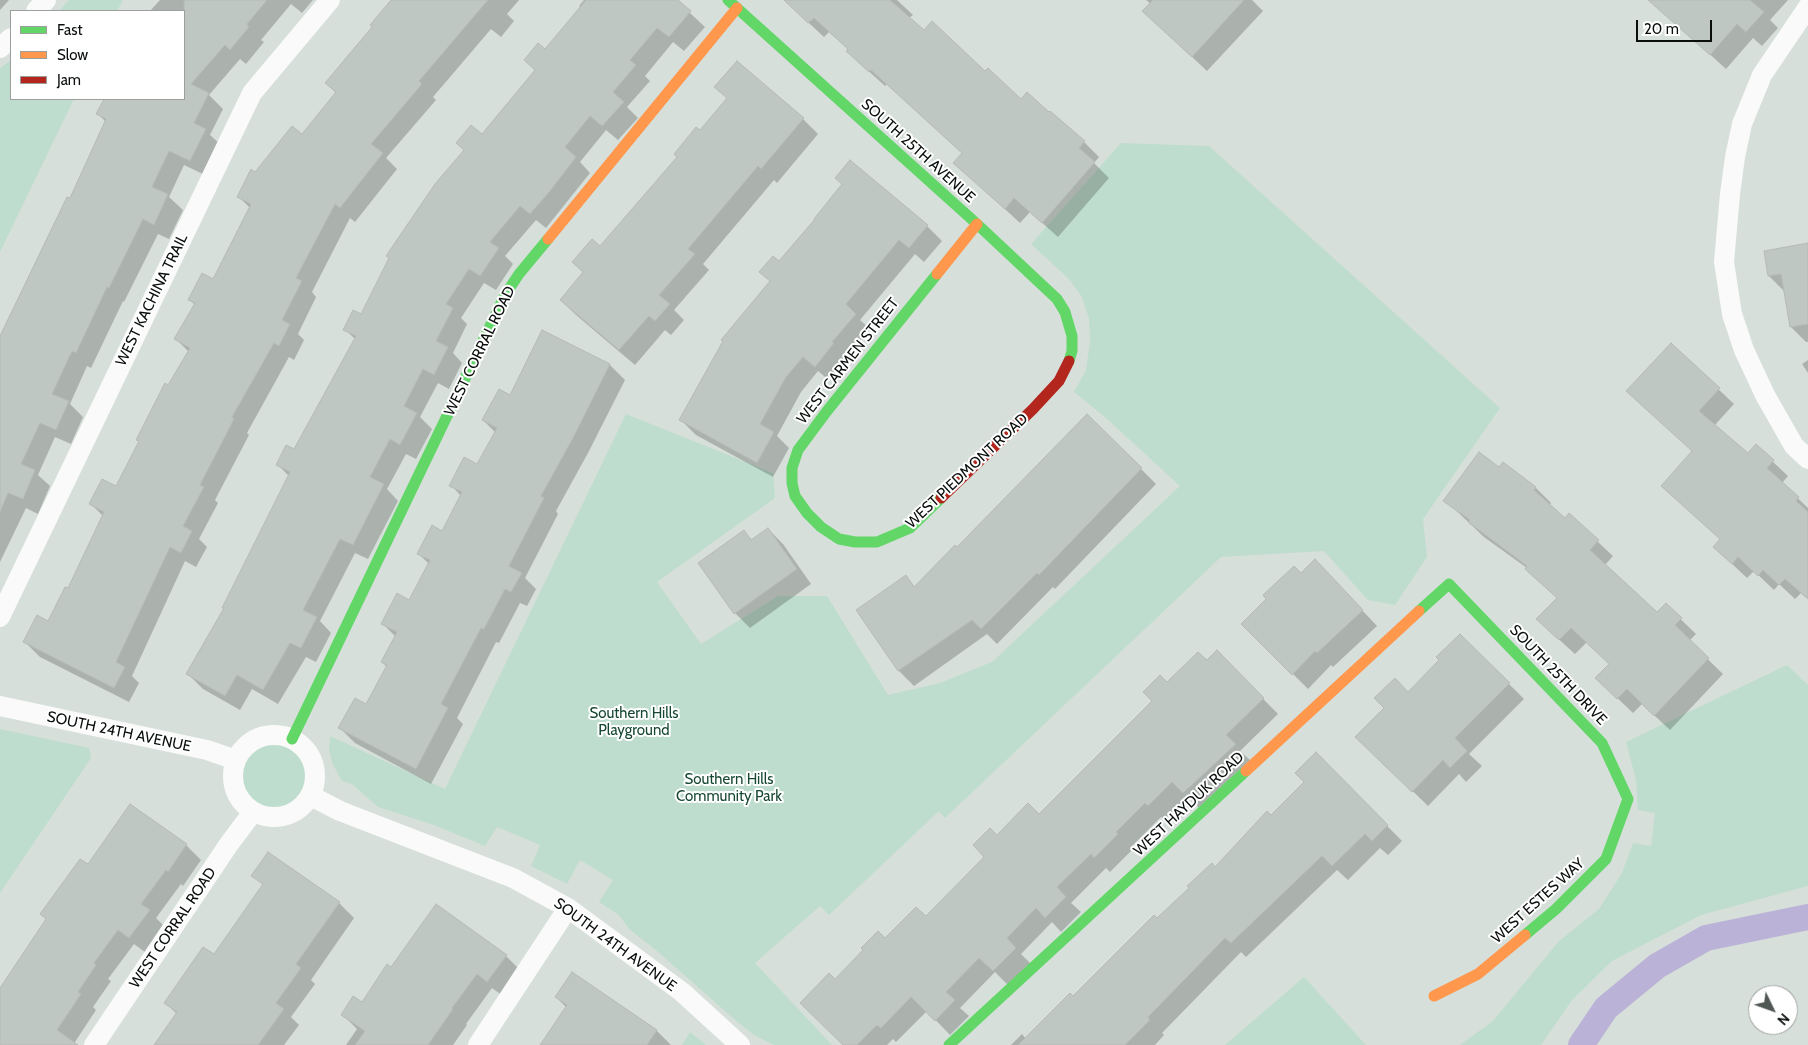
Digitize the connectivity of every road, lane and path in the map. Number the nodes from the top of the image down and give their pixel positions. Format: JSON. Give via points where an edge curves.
{"nodes":[{"id":1,"x":46,"y":0,"type":"edge"},
{"id":2,"x":330,"y":0,"type":"edge"},
{"id":3,"x":732,"y":4,"type":"edge"},
{"id":4,"x":1808,"y":7,"type":"edge"},
{"id":5,"x":37,"y":10,"type":"edge"},
{"id":6,"x":10,"y":39,"type":"edge"},
{"id":7,"x":0,"y":48,"type":"edge"},
{"id":8,"x":977,"y":224,"type":"junction"},
{"id":9,"x":1072,"y":336,"type":"joint"},
{"id":10,"x":1808,"y":459,"type":"edge"},
{"id":11,"x":821,"y":527,"type":"joint"},
{"id":12,"x":1449,"y":584,"type":"joint"},
{"id":13,"x":0,"y":617,"type":"edge"},
{"id":14,"x":0,"y":706,"type":"edge"},
{"id":15,"x":292,"y":739,"type":"junction"},
{"id":16,"x":236,"y":760,"type":"junction"},
{"id":17,"x":311,"y":796,"type":"junction"},
{"id":18,"x":1628,"y":799,"type":"joint"},
{"id":19,"x":253,"y":812,"type":"junction"},
{"id":20,"x":568,"y":908,"type":"junction"},
{"id":21,"x":1434,"y":996,"type":"dead end"},
{"id":22,"x":94,"y":1045,"type":"edge"},
{"id":23,"x":478,"y":1045,"type":"edge"},
{"id":24,"x":740,"y":1045,"type":"edge"},
{"id":25,"x":949,"y":1045,"type":"edge"}],
"edges":[{"from":1,"to":5,"type":"street"},
{"from":2,"to":13,"type":"street","name":"WEST KACHINA TRAIL","via":[[252,93]]},
{"from":3,"to":8,"type":"street","name":"SOUTH 25TH AVENUE"},
{"from":3,"to":15,"type":"street","name":"WEST CORRAL ROAD","via":[[505,295]]},
{"from":4,"to":10,"type":"street","via":[[1762,75],[1742,124],[1730,194],[1724,262],[1732,314],[1744,350],[1794,446]]},
{"from":6,"to":7,"type":"street"},
{"from":8,"to":9,"type":"street","name":"SOUTH 25TH AVENUE","via":[[1057,299],[1065,312]]},
{"from":8,"to":11,"type":"street","name":"WEST CARMEN STREET","via":[[798,450],[792,468],[795,496]]},
{"from":9,"to":11,"type":"street","name":"WEST PIEDMONT ROAD","via":[[1068,366],[1058,380],[1033,409],[910,528],[877,542],[855,542],[839,539]]},
{"from":12,"to":18,"type":"street","name":"SOUTH 25TH DRIVE","via":[[1602,743]]},
{"from":12,"to":25,"type":"street","name":"WEST HAYDUK ROAD"},
{"from":14,"to":16,"type":"street","name":"SOUTH 24TH AVENUE","via":[[206,750]]},
{"from":15,"to":16,"type":"street","via":[[266,736],[251,742]]},
{"from":15,"to":17,"type":"street","via":[[307,750],[313,761],[316,778]]},
{"from":16,"to":19,"type":"street","via":[[233,780],[238,796]]},
{"from":17,"to":19,"type":"street","via":[[297,811],[278,818]]},
{"from":17,"to":20,"type":"street","name":"SOUTH 24TH AVENUE","via":[[340,811],[513,878]]},
{"from":18,"to":21,"type":"street","name":"WEST ESTES WAY","via":[[1606,859],[1556,909],[1478,974]]},
{"from":19,"to":22,"type":"street","name":"WEST CORRAL ROAD","via":[[228,844]]},
{"from":20,"to":23,"type":"street"},
{"from":20,"to":24,"type":"street","name":"SOUTH 24TH AVENUE","via":[[682,992]]}]}
